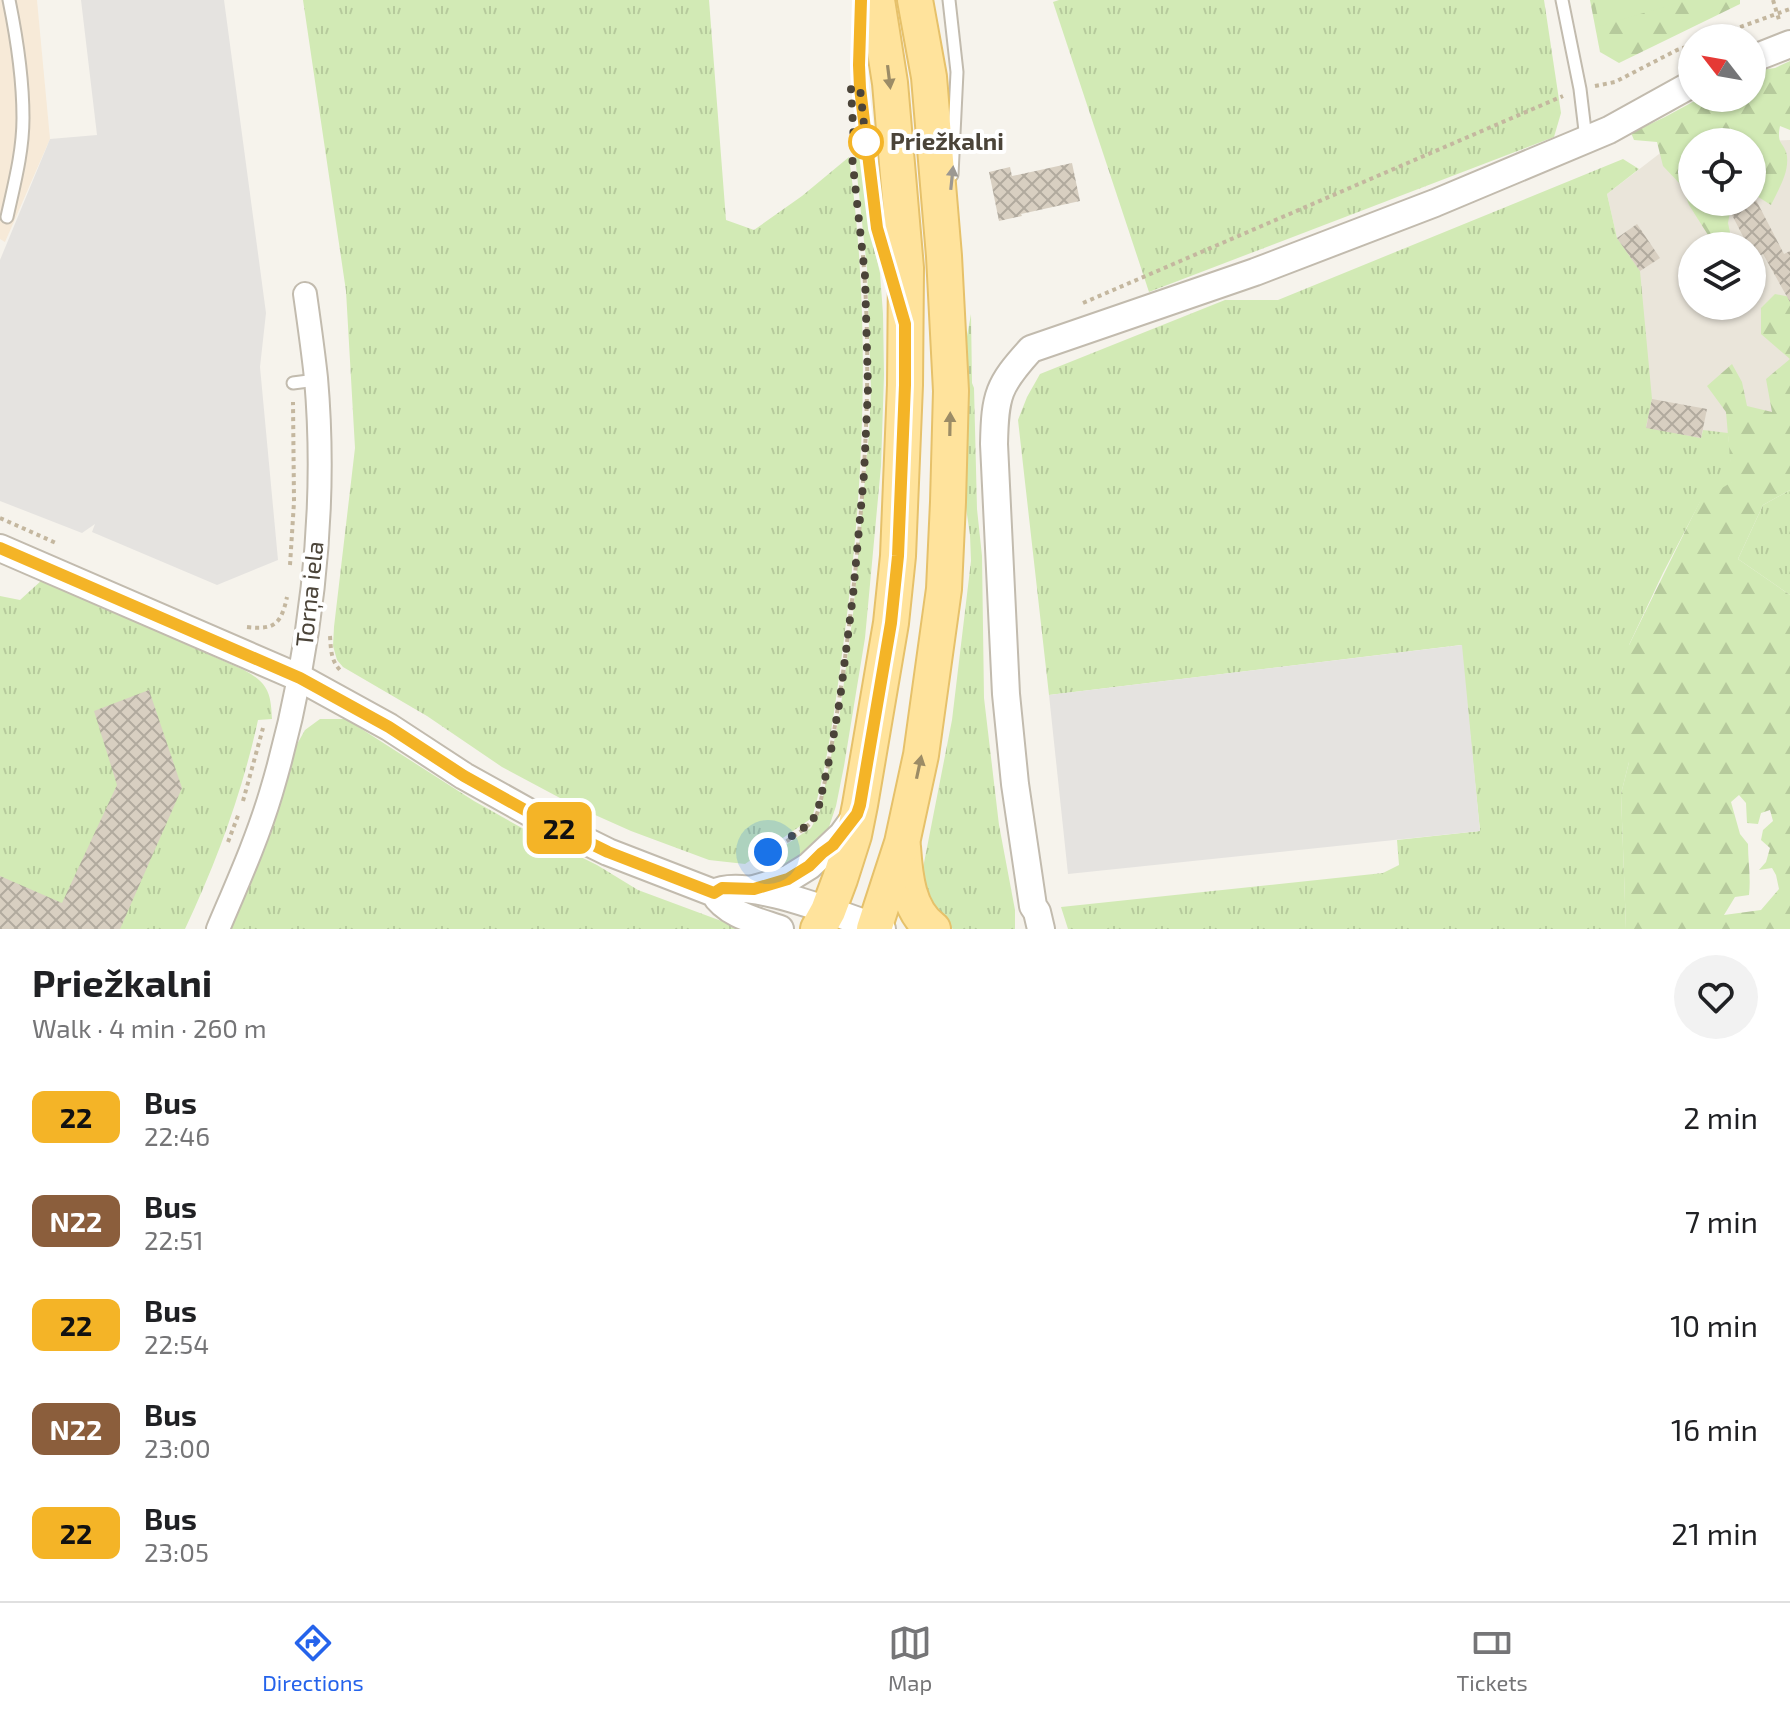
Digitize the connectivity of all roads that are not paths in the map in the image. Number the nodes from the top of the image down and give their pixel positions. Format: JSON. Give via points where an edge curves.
{"nodes":[{"id":1,"x":9,"y":0,"type":"edge"},
{"id":2,"x":861,"y":0,"type":"edge"},
{"id":3,"x":877,"y":0,"type":"edge"},
{"id":4,"x":915,"y":0,"type":"edge"},
{"id":5,"x":949,"y":0,"type":"edge"},
{"id":6,"x":1562,"y":0,"type":"edge"},
{"id":7,"x":1790,"y":44,"type":"edge"},
{"id":8,"x":1766,"y":53,"type":"edge"},
{"id":9,"x":1678,"y":91,"type":"edge"},
{"id":10,"x":1587,"y":140,"type":"junction"},
{"id":11,"x":7,"y":217,"type":"dead end"},
{"id":12,"x":944,"y":256,"type":"junction"},
{"id":13,"x":305,"y":294,"type":"dead end"},
{"id":14,"x":905,"y":324,"type":"junction"},
{"id":15,"x":316,"y":380,"type":"junction"},
{"id":16,"x":293,"y":383,"type":"road end"},
{"id":17,"x":0,"y":548,"type":"edge"},
{"id":18,"x":300,"y":678,"type":"junction"},
{"id":19,"x":857,"y":814,"type":"junction"},
{"id":20,"x":902,"y":843,"type":"junction"},
{"id":21,"x":749,"y":878,"type":"junction"},
{"id":22,"x":714,"y":893,"type":"junction"},
{"id":23,"x":823,"y":920,"type":"edge"},
{"id":24,"x":1034,"y":921,"type":"edge"},
{"id":25,"x":877,"y":928,"type":"edge"},
{"id":26,"x":218,"y":929,"type":"edge"},
{"id":27,"x":780,"y":929,"type":"edge"},
{"id":28,"x":933,"y":929,"type":"edge"}],
"edges":[{"from":1,"to":11,"type":"lane","via":[[23,121]]},
{"from":2,"to":14,"type":"lane","via":[[860,88],[877,228]]},
{"from":3,"to":14,"type":"main road","one_way":true,"via":[[898,175]]},
{"from":4,"to":12,"type":"main road","via":[[929,77]]},
{"from":12,"to":5,"type":"lane","one_way":true,"via":[[957,72]]},
{"from":6,"to":10,"type":"lane"},
{"from":7,"to":8,"type":"street"},
{"from":9,"to":10,"type":"street"},
{"from":10,"to":24,"type":"street","via":[[1255,272],[1031,349],[1013,369],[995,408],[994,444],[1006,694]]},
{"from":20,"to":12,"type":"main road","one_way":true,"via":[[921,755],[944,589],[951,391]]},
{"from":13,"to":15,"type":"street","name":"Torņa iela"},
{"from":14,"to":19,"type":"main road","via":[[898,556]]},
{"from":15,"to":16,"type":"lane"},
{"from":15,"to":18,"type":"street","name":"Torņa iela","via":[[316,551]]},
{"from":17,"to":18,"type":"street"},
{"from":18,"to":22,"type":"street","via":[[543,820]]},
{"from":18,"to":26,"type":"street","name":"Torņa iela","via":[[270,795]]},
{"from":19,"to":21,"type":"street","via":[[833,845],[788,879]]},
{"from":19,"to":23,"type":"main road"},
{"from":20,"to":25,"type":"main road"},
{"from":20,"to":28,"type":"main road","via":[[915,908]]},
{"from":21,"to":22,"type":"street"},
{"from":21,"to":23,"type":"street"},
{"from":22,"to":27,"type":"street","via":[[720,903]]},
{"from":23,"to":25,"type":"street"}]}
